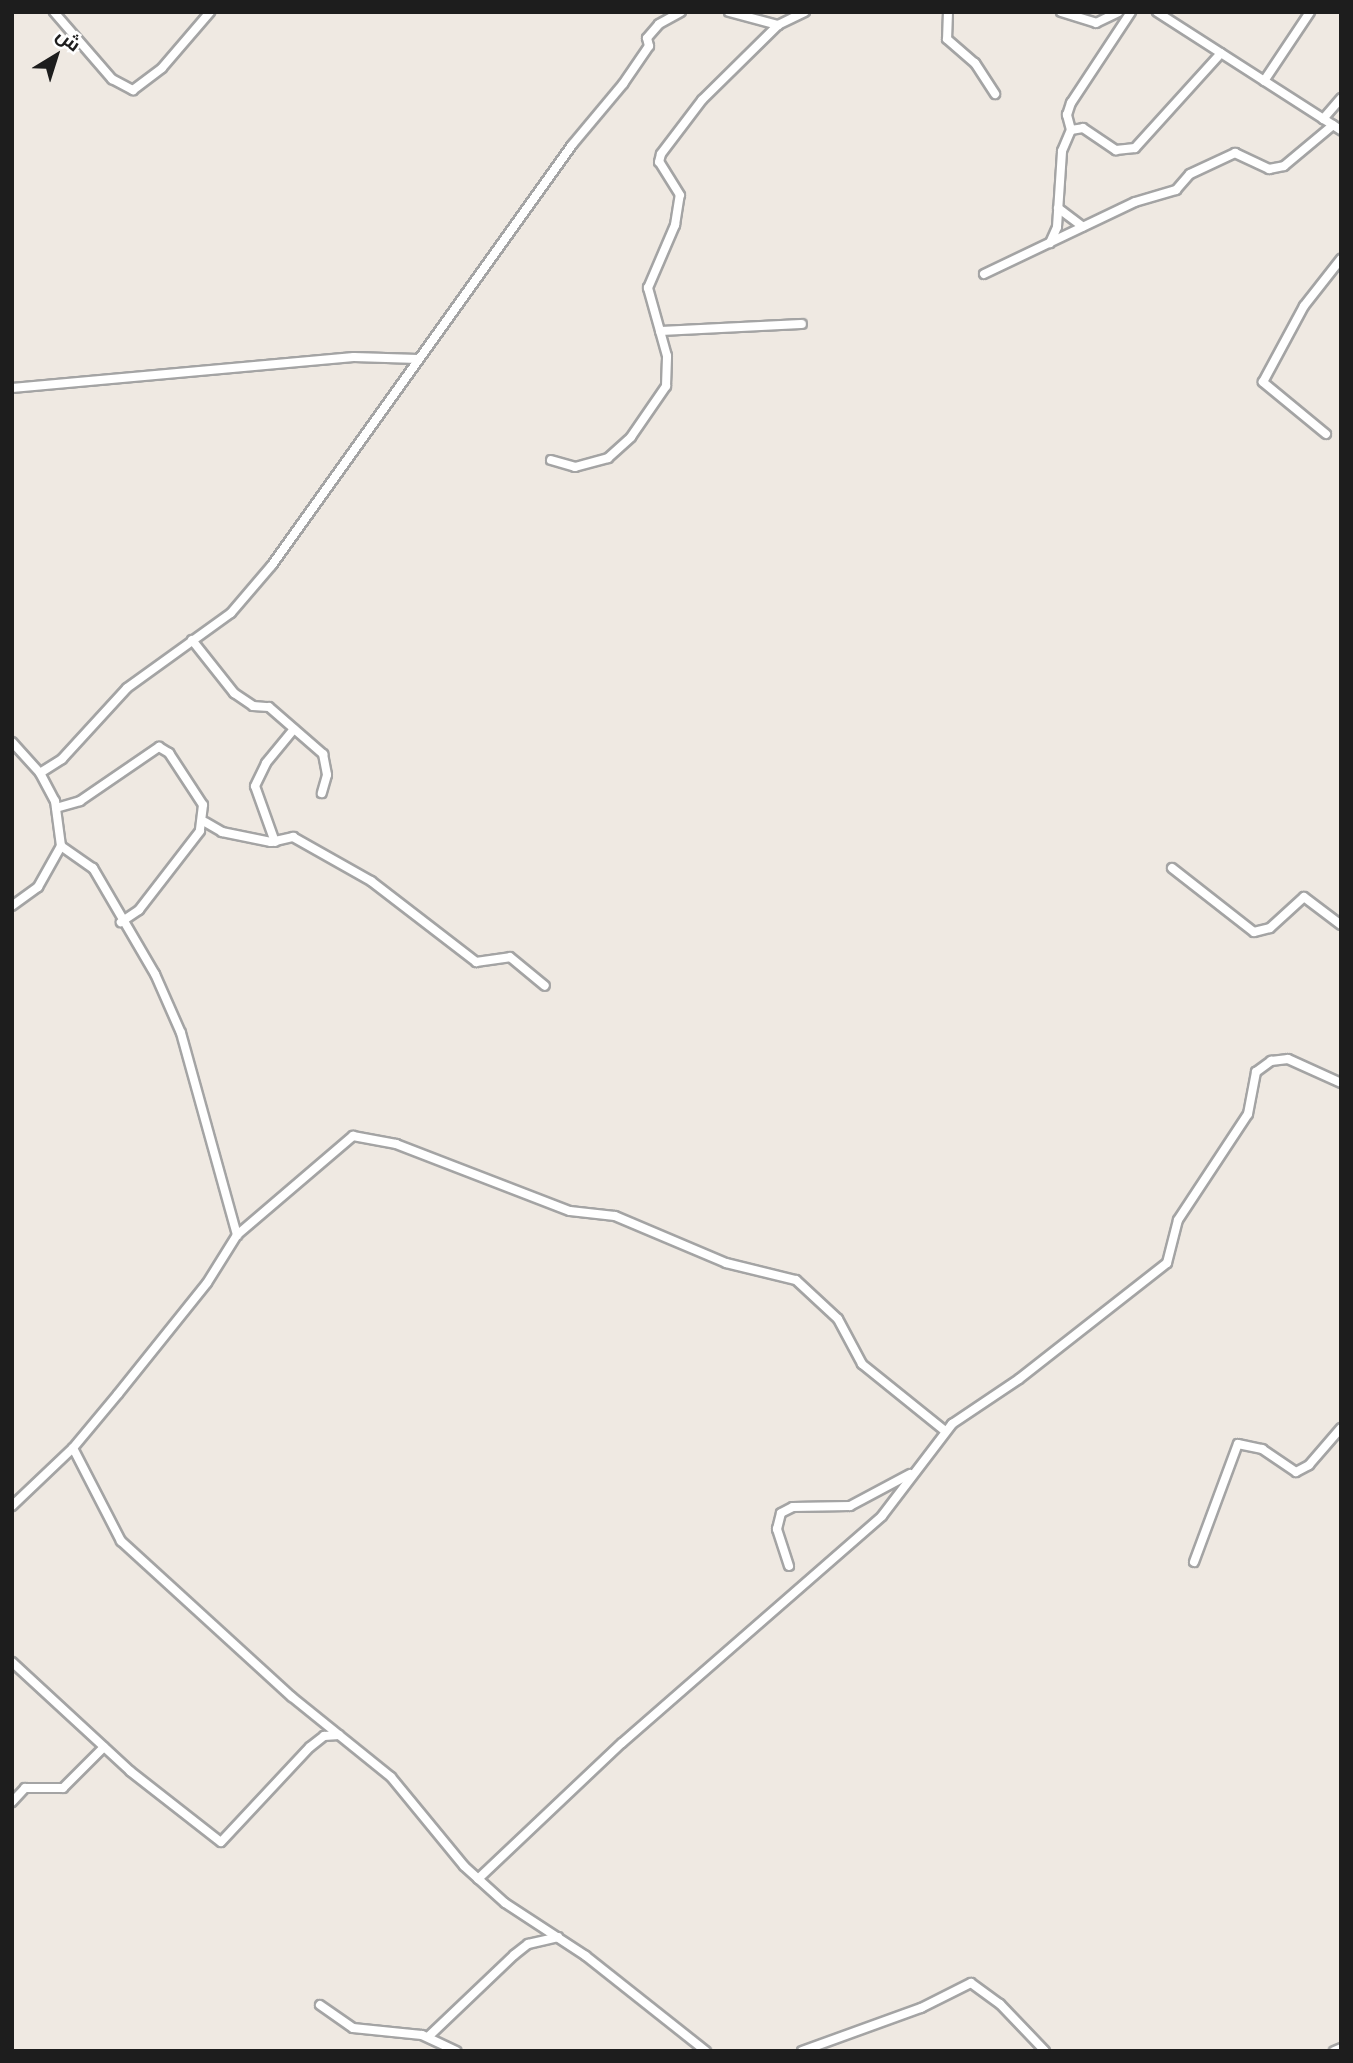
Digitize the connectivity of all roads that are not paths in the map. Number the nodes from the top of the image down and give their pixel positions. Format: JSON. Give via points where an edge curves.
{"nodes":[{"id":1,"x":54,"y":12,"type":"edge"},
{"id":2,"x":210,"y":12,"type":"edge"},
{"id":3,"x":681,"y":12,"type":"edge"},
{"id":4,"x":729,"y":12,"type":"edge"},
{"id":5,"x":805,"y":12,"type":"edge"},
{"id":6,"x":948,"y":12,"type":"edge"},
{"id":7,"x":1061,"y":12,"type":"edge"},
{"id":8,"x":1119,"y":12,"type":"edge"},
{"id":9,"x":1131,"y":12,"type":"edge"},
{"id":10,"x":1157,"y":12,"type":"edge"},
{"id":11,"x":1310,"y":12,"type":"edge"},
{"id":12,"x":778,"y":24,"type":"junction"},
{"id":13,"x":1221,"y":53,"type":"junction"},
{"id":14,"x":1264,"y":81,"type":"junction"},
{"id":15,"x":995,"y":94,"type":"dead end"},
{"id":16,"x":1341,"y":98,"type":"edge"},
{"id":17,"x":1323,"y":118,"type":"junction"},
{"id":18,"x":1337,"y":127,"type":"edge"},
{"id":19,"x":1072,"y":130,"type":"junction"},
{"id":20,"x":1058,"y":208,"type":"junction"},
{"id":21,"x":1083,"y":227,"type":"junction"},
{"id":22,"x":1048,"y":246,"type":"junction"},
{"id":23,"x":1341,"y":259,"type":"edge"},
{"id":24,"x":984,"y":274,"type":"dead end"},
{"id":25,"x":802,"y":324,"type":"dead end"},
{"id":26,"x":660,"y":331,"type":"junction"},
{"id":27,"x":418,"y":359,"type":"junction"},
{"id":28,"x":12,"y":388,"type":"edge"},
{"id":29,"x":1326,"y":434,"type":"dead end"},
{"id":30,"x":551,"y":460,"type":"dead end"},
{"id":31,"x":192,"y":640,"type":"junction"},
{"id":32,"x":294,"y":729,"type":"junction"},
{"id":33,"x":12,"y":742,"type":"edge"},
{"id":34,"x":40,"y":773,"type":"junction"},
{"id":35,"x":322,"y":793,"type":"dead end"},
{"id":36,"x":56,"y":808,"type":"junction"},
{"id":37,"x":205,"y":822,"type":"junction"},
{"id":38,"x":275,"y":842,"type":"junction"},
{"id":39,"x":61,"y":846,"type":"junction"},
{"id":40,"x":1172,"y":868,"type":"dead end"},
{"id":41,"x":12,"y":906,"type":"edge"},
{"id":42,"x":121,"y":922,"type":"junction"},
{"id":43,"x":1341,"y":925,"type":"edge"},
{"id":44,"x":545,"y":986,"type":"dead end"},
{"id":45,"x":1341,"y":1083,"type":"edge"},
{"id":46,"x":237,"y":1235,"type":"junction"},
{"id":47,"x":1341,"y":1428,"type":"edge"},
{"id":48,"x":945,"y":1431,"type":"junction"},
{"id":49,"x":72,"y":1448,"type":"junction"},
{"id":50,"x":913,"y":1473,"type":"junction"},
{"id":51,"x":12,"y":1506,"type":"edge"},
{"id":52,"x":1194,"y":1562,"type":"dead end"},
{"id":53,"x":789,"y":1566,"type":"dead end"},
{"id":54,"x":12,"y":1662,"type":"edge"},
{"id":55,"x":340,"y":1735,"type":"junction"},
{"id":56,"x":104,"y":1747,"type":"junction"},
{"id":57,"x":12,"y":1802,"type":"edge"},
{"id":58,"x":478,"y":1879,"type":"junction"},
{"id":59,"x":558,"y":1937,"type":"junction"},
{"id":60,"x":320,"y":2005,"type":"dead end"},
{"id":61,"x":428,"y":2036,"type":"junction"},
{"id":62,"x":437,"y":2046,"type":"edge"},
{"id":63,"x":1341,"y":2048,"type":"edge"},
{"id":64,"x":456,"y":2051,"type":"edge"},
{"id":65,"x":706,"y":2051,"type":"edge"},
{"id":66,"x":802,"y":2051,"type":"edge"},
{"id":67,"x":1045,"y":2051,"type":"edge"},
{"id":68,"x":1335,"y":2051,"type":"edge"}],
"edges":[{"from":1,"to":2,"type":"street","via":[[112,79],[132,90],[162,68]]},
{"from":3,"to":27,"type":"street","via":[[665,19],[647,38],[649,46],[623,84],[572,145]]},
{"from":4,"to":12,"type":"street"},
{"from":5,"to":12,"type":"street"},
{"from":6,"to":15,"type":"street","via":[[947,39],[975,63]]},
{"from":7,"to":8,"type":"street","via":[[1096,23]]},
{"from":9,"to":19,"type":"street","via":[[1071,103],[1067,115]]},
{"from":10,"to":13,"type":"street"},
{"from":11,"to":14,"type":"street"},
{"from":12,"to":26,"type":"street","via":[[702,100],[660,154],[659,162],[680,195],[675,225],[648,288]]},
{"from":13,"to":14,"type":"street"},
{"from":13,"to":19,"type":"street","via":[[1135,148],[1115,150],[1083,128]]},
{"from":14,"to":17,"type":"street"},
{"from":16,"to":17,"type":"street"},
{"from":17,"to":18,"type":"street"},
{"from":18,"to":21,"type":"street","via":[[1284,166],[1269,169],[1235,153],[1190,174],[1176,190],[1153,195]]},
{"from":19,"to":20,"type":"street","via":[[1062,151]]},
{"from":20,"to":21,"type":"street"},
{"from":20,"to":22,"type":"street","via":[[1057,227]]},
{"from":21,"to":22,"type":"street"},
{"from":22,"to":24,"type":"street"},
{"from":23,"to":29,"type":"street","via":[[1304,306],[1263,382]]},
{"from":25,"to":26,"type":"street"},
{"from":26,"to":30,"type":"street","via":[[666,386],[631,437],[600,462],[575,467]]},
{"from":27,"to":28,"type":"street","via":[[354,357]]},
{"from":27,"to":31,"type":"street","via":[[272,565],[231,613]]},
{"from":31,"to":32,"type":"street","via":[[234,693],[253,706],[269,707]]},
{"from":31,"to":34,"type":"street","via":[[127,688],[62,759]]},
{"from":32,"to":35,"type":"street","via":[[327,762]]},
{"from":32,"to":38,"type":"street","via":[[266,763],[255,786]]},
{"from":33,"to":34,"type":"street"},
{"from":34,"to":36,"type":"street"},
{"from":36,"to":37,"type":"street","via":[[80,801],[159,747],[169,753],[203,805]]},
{"from":36,"to":39,"type":"street"},
{"from":37,"to":38,"type":"street","via":[[222,832]]},
{"from":37,"to":42,"type":"street","via":[[139,910]]},
{"from":38,"to":44,"type":"street","via":[[293,837],[370,881],[476,962],[510,957]]},
{"from":39,"to":41,"type":"street","via":[[38,887]]},
{"from":39,"to":42,"type":"street","via":[[93,868]]},
{"from":40,"to":43,"type":"street","via":[[1254,932],[1270,928],[1304,897]]},
{"from":42,"to":46,"type":"street","via":[[155,974],[181,1033]]},
{"from":45,"to":48,"type":"street","via":[[1288,1059],[1271,1061],[1256,1072],[1248,1114],[1178,1220],[1167,1263]]},
{"from":46,"to":48,"type":"street","via":[[347,1139],[396,1144],[570,1211],[615,1216],[726,1263],[796,1280],[838,1319],[862,1364]]},
{"from":46,"to":49,"type":"street","via":[[207,1283]]},
{"from":47,"to":52,"type":"street","via":[[1310,1465],[1296,1472],[1262,1450],[1238,1444]]},
{"from":48,"to":50,"type":"street"},
{"from":49,"to":51,"type":"street"},
{"from":49,"to":55,"type":"street","via":[[116,1536]]},
{"from":50,"to":53,"type":"street","via":[[850,1506],[793,1507],[781,1513],[777,1529]]},
{"from":50,"to":58,"type":"street","via":[[855,1541],[622,1743]]},
{"from":54,"to":56,"type":"street"},
{"from":55,"to":56,"type":"street","via":[[324,1736],[310,1747],[221,1842]]},
{"from":55,"to":58,"type":"street","via":[[391,1777]]},
{"from":56,"to":57,"type":"street","via":[[63,1788],[26,1788]]},
{"from":58,"to":59,"type":"street"},
{"from":59,"to":61,"type":"street","via":[[527,1944]]},
{"from":59,"to":65,"type":"street"},
{"from":60,"to":61,"type":"street","via":[[352,2028]]},
{"from":61,"to":62,"type":"street"},
{"from":62,"to":64,"type":"street"},
{"from":63,"to":68,"type":"street"},
{"from":66,"to":67,"type":"street","via":[[921,2008],[971,1983],[992,1996]]}]}
